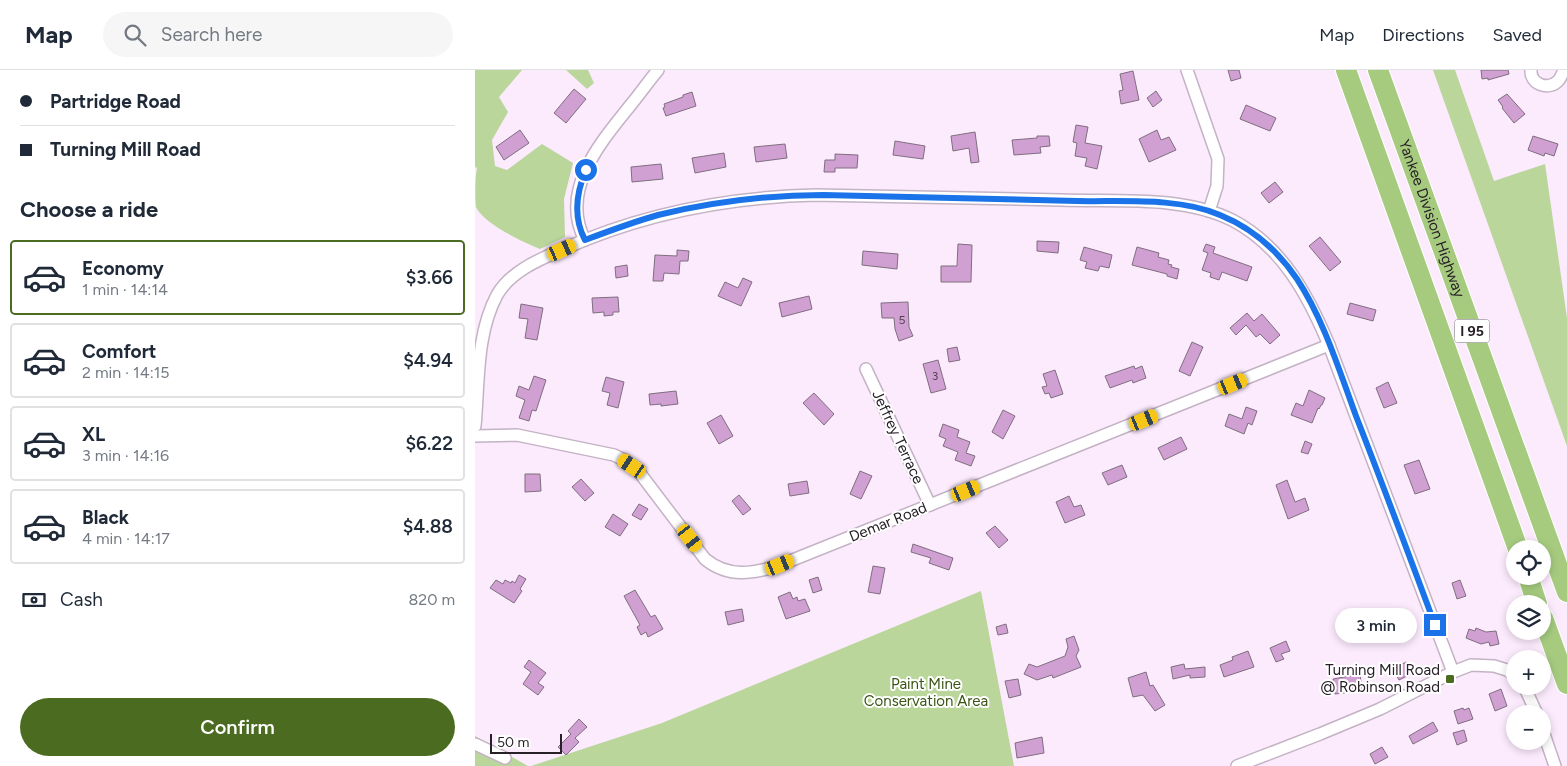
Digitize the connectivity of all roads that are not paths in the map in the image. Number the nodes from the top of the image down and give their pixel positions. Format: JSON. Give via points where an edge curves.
{"nodes":[{"id":1,"x":657,"y":70,"type":"edge"},
{"id":2,"x":1187,"y":70,"type":"edge"},
{"id":3,"x":1346,"y":70,"type":"edge"},
{"id":4,"x":1378,"y":70,"type":"edge"},
{"id":5,"x":1531,"y":70,"type":"edge"},
{"id":6,"x":1564,"y":70,"type":"edge"},
{"id":7,"x":1209,"y":211,"type":"junction"},
{"id":8,"x":585,"y":240,"type":"junction"},
{"id":9,"x":1329,"y":345,"type":"junction"},
{"id":10,"x":866,"y":369,"type":"dead end"},
{"id":11,"x":475,"y":426,"type":"edge"},
{"id":12,"x":475,"y":436,"type":"edge"},
{"id":13,"x":930,"y":505,"type":"junction"},
{"id":14,"x":1515,"y":540,"type":"edge"},
{"id":15,"x":1567,"y":592,"type":"edge"},
{"id":16,"x":1551,"y":640,"type":"edge"},
{"id":17,"x":1506,"y":671,"type":"edge"},
{"id":18,"x":1453,"y":672,"type":"junction"},
{"id":19,"x":1567,"y":684,"type":"edge"},
{"id":20,"x":475,"y":744,"type":"edge"},
{"id":21,"x":1550,"y":750,"type":"edge"},
{"id":22,"x":505,"y":758,"type":"dead end"},
{"id":23,"x":1237,"y":766,"type":"edge"},
{"id":24,"x":1555,"y":766,"type":"edge"}],
"edges":[{"from":1,"to":8,"type":"street","via":[[607,134],[581,181],[577,209],[580,231]]},
{"from":2,"to":7,"type":"street","via":[[1218,158],[1217,186]]},
{"from":3,"to":14,"type":"highway","name":"Yankee Division Highway","number":"I 95"},
{"from":4,"to":15,"type":"highway","name":"Yankee Division Highway","number":"I 95"},
{"from":5,"to":6,"type":"street","via":[[1535,82],[1548,86],[1561,79]]},
{"from":7,"to":8,"type":"street","via":[[1138,201],[776,196],[742,199],[658,216]]},
{"from":7,"to":9,"type":"street","via":[[1248,230],[1275,252],[1307,296]]},
{"from":8,"to":11,"type":"street","via":[[524,269],[510,278],[498,294],[482,341]]},
{"from":9,"to":13,"type":"street","name":"Demar Road"},
{"from":9,"to":18,"type":"street"},
{"from":10,"to":13,"type":"street","name":"Jeffrey Terrace"},
{"from":12,"to":13,"type":"street","name":"Demar Road","via":[[517,435],[624,460],[639,472],[705,558],[717,567],[736,573],[780,565]]},
{"from":16,"to":19,"type":"highway"},
{"from":17,"to":18,"type":"street","via":[[1488,664],[1471,665]]},
{"from":18,"to":23,"type":"street","via":[[1380,709]]},
{"from":20,"to":22,"type":"street"},
{"from":21,"to":24,"type":"street"}]}
